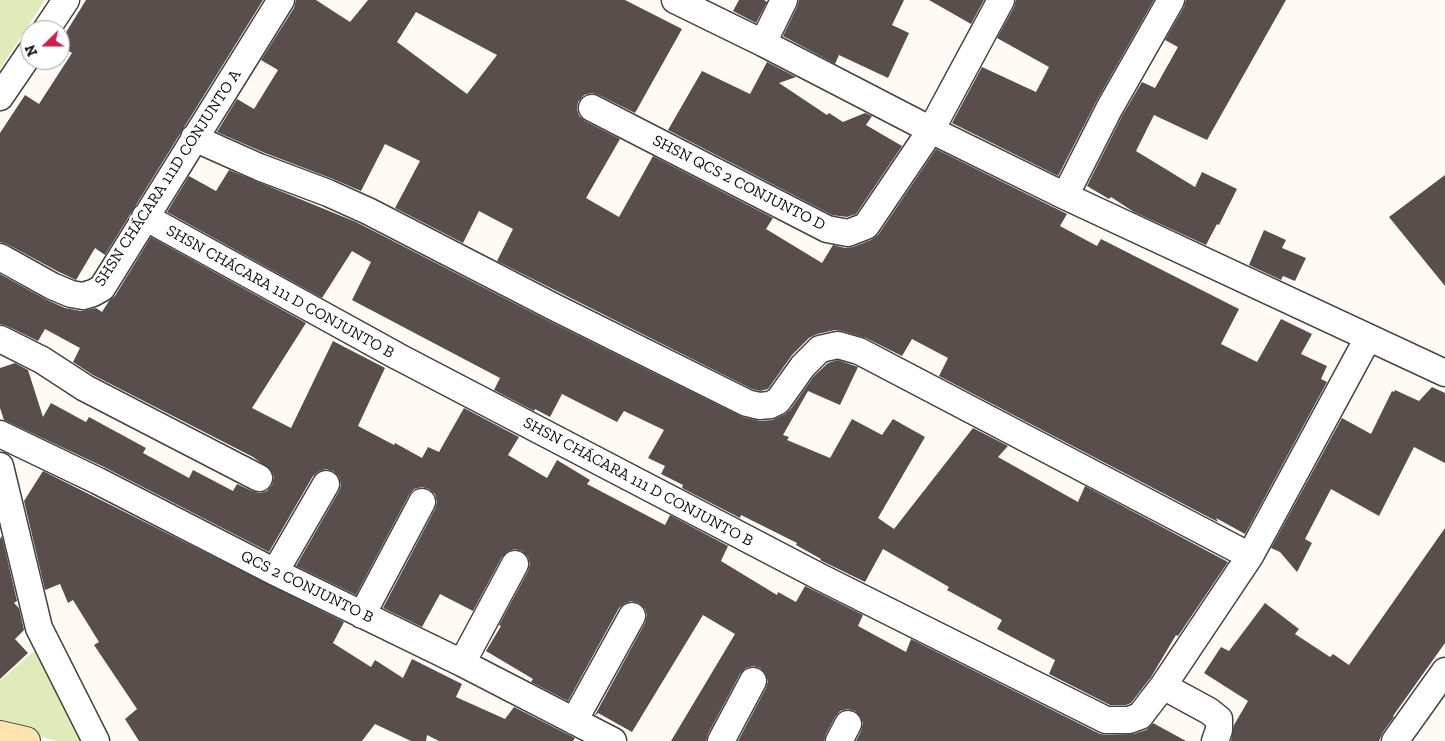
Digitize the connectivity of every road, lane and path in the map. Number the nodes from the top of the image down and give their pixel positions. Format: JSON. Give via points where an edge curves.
{"nodes":[{"id":1,"x":66,"y":0,"type":"edge"},
{"id":2,"x":281,"y":0,"type":"edge"},
{"id":3,"x":675,"y":0,"type":"edge"},
{"id":4,"x":784,"y":0,"type":"edge"},
{"id":5,"x":1001,"y":0,"type":"edge"},
{"id":6,"x":1171,"y":0,"type":"edge"},
{"id":7,"x":53,"y":20,"type":"edge"},
{"id":8,"x":763,"y":43,"type":"junction"},
{"id":9,"x":20,"y":68,"type":"edge"},
{"id":10,"x":0,"y":97,"type":"edge"},
{"id":11,"x":592,"y":108,"type":"dead end"},
{"id":12,"x":931,"y":130,"type":"junction"},
{"id":13,"x":194,"y":138,"type":"junction"},
{"id":14,"x":1065,"y":196,"type":"junction"},
{"id":15,"x":145,"y":217,"type":"junction"},
{"id":16,"x":0,"y":257,"type":"edge"},
{"id":17,"x":1368,"y":338,"type":"junction"},
{"id":18,"x":0,"y":339,"type":"edge"},
{"id":19,"x":1445,"y":373,"type":"edge"},
{"id":20,"x":0,"y":434,"type":"edge"},
{"id":21,"x":0,"y":466,"type":"edge"},
{"id":22,"x":259,"y":478,"type":"dead end"},
{"id":23,"x":326,"y":484,"type":"dead end"},
{"id":24,"x":422,"y":502,"type":"dead end"},
{"id":25,"x":1250,"y":556,"type":"junction"},
{"id":26,"x":515,"y":564,"type":"dead end"},
{"id":27,"x":275,"y":572,"type":"junction"},
{"id":28,"x":362,"y":615,"type":"junction"},
{"id":29,"x":632,"y":616,"type":"dead end"},
{"id":30,"x":462,"y":663,"type":"junction"},
{"id":31,"x":1445,"y":671,"type":"edge"},
{"id":32,"x":754,"y":681,"type":"dead end"},
{"id":33,"x":1163,"y":686,"type":"junction"},
{"id":34,"x":574,"y":721,"type":"junction"},
{"id":35,"x":0,"y":735,"type":"edge"},
{"id":36,"x":1405,"y":737,"type":"edge"},
{"id":37,"x":26,"y":741,"type":"edge"},
{"id":38,"x":96,"y":741,"type":"edge"},
{"id":39,"x":613,"y":741,"type":"edge"},
{"id":40,"x":721,"y":741,"type":"edge"},
{"id":41,"x":1215,"y":741,"type":"edge"}],
"edges":[{"from":1,"to":7,"type":"street"},
{"from":2,"to":13,"type":"street","name":"SHSN CHÁCARA 111D CONJUNTO A"},
{"from":3,"to":8,"type":"street"},
{"from":4,"to":8,"type":"street"},
{"from":5,"to":12,"type":"street","name":"SHSN QCS 2 CONJUNTO D"},
{"from":6,"to":14,"type":"street","via":[[1109,109]]},
{"from":8,"to":12,"type":"street"},
{"from":9,"to":10,"type":"street"},
{"from":11,"to":12,"type":"street","name":"SHSN QCS 2 CONJUNTO D","via":[[827,229],[848,233],[866,226]]},
{"from":12,"to":14,"type":"street"},
{"from":13,"to":15,"type":"street","name":"SHSN CHÁCARA 111D CONJUNTO A"},
{"from":13,"to":25,"type":"street","via":[[368,211],[747,403],[759,406],[778,401],[803,366],[820,349],[838,345],[859,351]]},
{"from":14,"to":17,"type":"street"},
{"from":15,"to":16,"type":"street","name":"SHSN CHÁCARA 111D CONJUNTO A","via":[[102,288],[83,296],[52,286]]},
{"from":15,"to":33,"type":"street","name":"SHSN CHÁCARA 111 D CONJUNTO B","via":[[397,356],[822,578],[1106,720],[1129,720],[1140,716]]},
{"from":17,"to":19,"type":"street"},
{"from":17,"to":25,"type":"street"},
{"from":18,"to":22,"type":"street","via":[[42,360],[85,388]]},
{"from":20,"to":27,"type":"street","name":"QCS 2 CONJUNTO B"},
{"from":21,"to":38,"type":"street","via":[[39,628]]},
{"from":23,"to":27,"type":"street"},
{"from":24,"to":28,"type":"street"},
{"from":25,"to":33,"type":"street"},
{"from":26,"to":30,"type":"street"},
{"from":27,"to":28,"type":"street","name":"QCS 2 CONJUNTO B"},
{"from":28,"to":30,"type":"street","name":"QCS 2 CONJUNTO B"},
{"from":29,"to":34,"type":"street"},
{"from":30,"to":34,"type":"street","name":"QCS 2 CONJUNTO B"},
{"from":31,"to":36,"type":"street"},
{"from":32,"to":40,"type":"street"},
{"from":33,"to":41,"type":"street","via":[[1219,719]]},
{"from":34,"to":39,"type":"street","name":"QCS 2 CONJUNTO B"},
{"from":35,"to":37,"type":"main road"}]}
